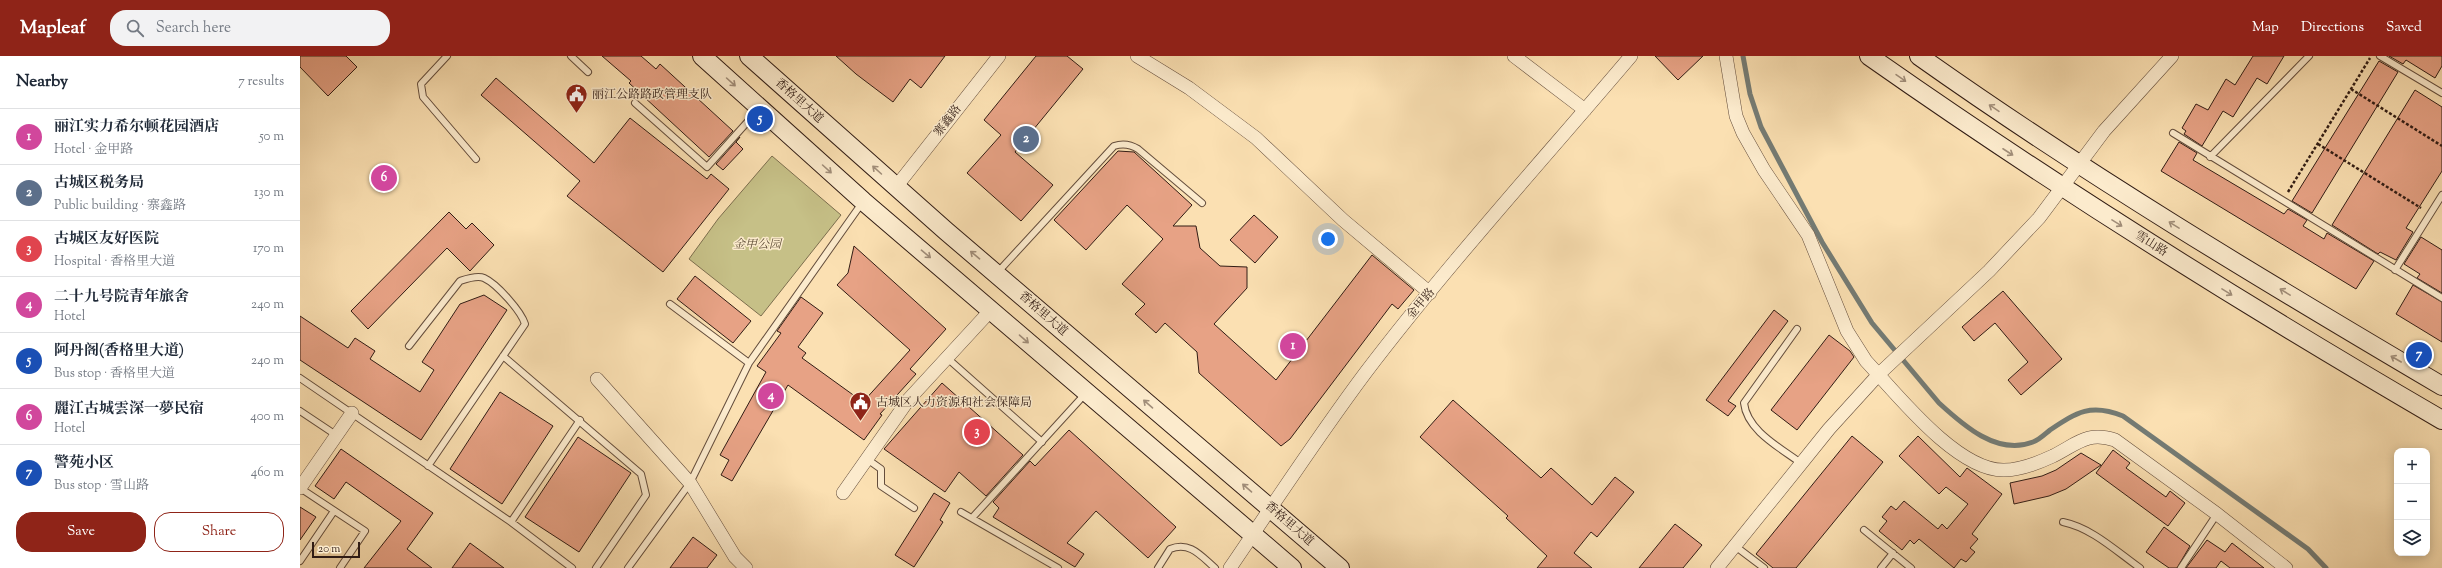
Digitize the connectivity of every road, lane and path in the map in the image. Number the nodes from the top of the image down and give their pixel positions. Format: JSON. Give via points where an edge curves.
{"nodes":[{"id":1,"x":447,"y":56,"type":"edge"},
{"id":2,"x":571,"y":56,"type":"edge"},
{"id":3,"x":702,"y":56,"type":"edge"},
{"id":4,"x":749,"y":56,"type":"edge"},
{"id":5,"x":999,"y":56,"type":"edge"},
{"id":6,"x":1137,"y":56,"type":"edge"},
{"id":7,"x":1514,"y":56,"type":"edge"},
{"id":8,"x":1631,"y":56,"type":"edge"},
{"id":9,"x":1726,"y":56,"type":"edge"},
{"id":10,"x":1869,"y":56,"type":"edge"},
{"id":11,"x":1919,"y":56,"type":"edge"},
{"id":12,"x":2172,"y":56,"type":"edge"},
{"id":13,"x":2309,"y":56,"type":"edge"},
{"id":14,"x":2371,"y":56,"type":"edge"},
{"id":15,"x":2380,"y":56,"type":"edge"},
{"id":16,"x":588,"y":72,"type":"dead end"},
{"id":17,"x":2351,"y":89,"type":"junction"},
{"id":18,"x":2442,"y":94,"type":"edge"},
{"id":19,"x":636,"y":103,"type":"dead end"},
{"id":20,"x":760,"y":108,"type":"junction"},
{"id":21,"x":1585,"y":110,"type":"junction"},
{"id":22,"x":2173,"y":133,"type":"dead end"},
{"id":23,"x":2318,"y":144,"type":"junction"},
{"id":24,"x":2442,"y":146,"type":"edge"},
{"id":25,"x":2210,"y":157,"type":"junction"},
{"id":26,"x":476,"y":159,"type":"dead end"},
{"id":27,"x":2079,"y":164,"type":"junction"},
{"id":28,"x":896,"y":186,"type":"junction"},
{"id":29,"x":2062,"y":187,"type":"junction"},
{"id":30,"x":2442,"y":195,"type":"edge"},
{"id":31,"x":863,"y":201,"type":"junction"},
{"id":32,"x":2283,"y":202,"type":"junction"},
{"id":33,"x":1202,"y":203,"type":"dead end"},
{"id":34,"x":2430,"y":214,"type":"junction"},
{"id":35,"x":2395,"y":270,"type":"junction"},
{"id":36,"x":996,"y":274,"type":"junction"},
{"id":37,"x":1430,"y":293,"type":"junction"},
{"id":38,"x":2442,"y":298,"type":"edge"},
{"id":39,"x":670,"y":304,"type":"dead end"},
{"id":40,"x":991,"y":310,"type":"junction"},
{"id":41,"x":1798,"y":329,"type":"dead end"},
{"id":42,"x":409,"y":346,"type":"dead end"},
{"id":43,"x":503,"y":356,"type":"junction"},
{"id":44,"x":946,"y":357,"type":"junction"},
{"id":45,"x":749,"y":363,"type":"junction"},
{"id":46,"x":1879,"y":374,"type":"junction"},
{"id":47,"x":300,"y":378,"type":"edge"},
{"id":48,"x":597,"y":378,"type":"dead end"},
{"id":49,"x":2442,"y":386,"type":"edge"},
{"id":50,"x":1087,"y":392,"type":"junction"},
{"id":51,"x":300,"y":411,"type":"edge"},
{"id":52,"x":352,"y":413,"type":"junction"},
{"id":53,"x":580,"y":420,"type":"junction"},
{"id":54,"x":2442,"y":420,"type":"edge"},
{"id":55,"x":336,"y":435,"type":"junction"},
{"id":56,"x":1042,"y":442,"type":"junction"},
{"id":57,"x":867,"y":459,"type":"junction"},
{"id":58,"x":1802,"y":464,"type":"junction"},
{"id":59,"x":428,"y":466,"type":"junction"},
{"id":60,"x":690,"y":483,"type":"junction"},
{"id":61,"x":300,"y":488,"type":"edge"},
{"id":62,"x":843,"y":493,"type":"dead end"},
{"id":63,"x":914,"y":508,"type":"dead end"},
{"id":64,"x":1270,"y":508,"type":"junction"},
{"id":65,"x":334,"y":510,"type":"junction"},
{"id":66,"x":962,"y":512,"type":"dead end"},
{"id":67,"x":2217,"y":514,"type":"junction"},
{"id":68,"x":972,"y":518,"type":"junction"},
{"id":69,"x":511,"y":522,"type":"junction"},
{"id":70,"x":2063,"y":522,"type":"dead end"},
{"id":71,"x":1864,"y":530,"type":"dead end"},
{"id":72,"x":1252,"y":534,"type":"junction"},
{"id":73,"x":1735,"y":546,"type":"junction"},
{"id":74,"x":1893,"y":553,"type":"junction"},
{"id":75,"x":300,"y":560,"type":"edge"},
{"id":76,"x":340,"y":568,"type":"edge"},
{"id":77,"x":572,"y":568,"type":"edge"},
{"id":78,"x":596,"y":568,"type":"edge"},
{"id":79,"x":628,"y":568,"type":"edge"},
{"id":80,"x":746,"y":568,"type":"edge"},
{"id":81,"x":1058,"y":568,"type":"edge"},
{"id":82,"x":1158,"y":568,"type":"edge"},
{"id":83,"x":1216,"y":568,"type":"edge"},
{"id":84,"x":1230,"y":568,"type":"edge"},
{"id":85,"x":1292,"y":568,"type":"edge"},
{"id":86,"x":1340,"y":568,"type":"edge"},
{"id":87,"x":1717,"y":568,"type":"edge"},
{"id":88,"x":1764,"y":568,"type":"edge"},
{"id":89,"x":1881,"y":568,"type":"edge"},
{"id":90,"x":1911,"y":568,"type":"edge"},
{"id":91,"x":2140,"y":568,"type":"edge"},
{"id":92,"x":2181,"y":568,"type":"edge"},
{"id":93,"x":2286,"y":568,"type":"edge"}],
"edges":[{"from":1,"to":26,"type":"lane","via":[[421,84],[422,97]]},
{"from":2,"to":16,"type":"lane"},
{"from":3,"to":20,"type":"main road","one_way":true},
{"from":28,"to":4,"type":"main road","name":"香格里大道","one_way":true},
{"from":5,"to":28,"type":"street","name":"寨鑫路"},
{"from":6,"to":37,"type":"street","via":[[1189,88],[1256,138],[1343,220]]},
{"from":7,"to":21,"type":"street"},
{"from":8,"to":21,"type":"street","name":"金甲路"},
{"from":9,"to":46,"type":"street","via":[[1736,116],[1743,134],[1808,235],[1847,331],[1866,361]]},
{"from":10,"to":29,"type":"main road","name":"雪山路","one_way":true},
{"from":27,"to":11,"type":"main road","one_way":true},
{"from":12,"to":27,"type":"street","via":[[2104,131]]},
{"from":13,"to":25,"type":"lane"},
{"from":14,"to":17,"type":"path"},
{"from":15,"to":18,"type":"lane"},
{"from":17,"to":23,"type":"path"},
{"from":17,"to":24,"type":"path"},
{"from":19,"to":20,"type":"lane","via":[[707,167]]},
{"from":20,"to":31,"type":"main road","one_way":true},
{"from":21,"to":37,"type":"street","name":"金甲路"},
{"from":22,"to":25,"type":"lane"},
{"from":23,"to":32,"type":"path"},
{"from":23,"to":34,"type":"path"},
{"from":25,"to":32,"type":"lane"},
{"from":27,"to":29,"type":"street"},
{"from":49,"to":27,"type":"main road","one_way":true},
{"from":36,"to":28,"type":"main road","name":"香格里大道","one_way":true},
{"from":29,"to":46,"type":"street","via":[[2039,218],[1989,271]]},
{"from":29,"to":54,"type":"main road","name":"雪山路","one_way":true,"via":[[2312,344]]},
{"from":30,"to":34,"type":"lane"},
{"from":31,"to":40,"type":"main road","one_way":true},
{"from":31,"to":45,"type":"lane"},
{"from":32,"to":35,"type":"lane"},
{"from":33,"to":36,"type":"lane","via":[[1138,149],[1130,144],[1119,144],[1114,146]]},
{"from":34,"to":35,"type":"lane"},
{"from":35,"to":38,"type":"lane"},
{"from":64,"to":36,"type":"main road","name":"香格里大道","one_way":true},
{"from":37,"to":64,"type":"street","name":"金甲路","via":[[1367,371]]},
{"from":39,"to":45,"type":"lane"},
{"from":40,"to":44,"type":"street"},
{"from":40,"to":50,"type":"main road","one_way":true},
{"from":41,"to":58,"type":"lane","via":[[1744,403],[1747,415],[1756,428]]},
{"from":42,"to":43,"type":"lane","via":[[460,281],[484,278],[514,305],[525,324]]},
{"from":43,"to":53,"type":"lane"},
{"from":43,"to":59,"type":"lane"},
{"from":44,"to":56,"type":"lane"},
{"from":44,"to":57,"type":"street","via":[[909,399]]},
{"from":45,"to":60,"type":"lane"},
{"from":46,"to":58,"type":"street"},
{"from":46,"to":67,"type":"street","via":[[1945,444],[1984,465],[2002,470],[2016,468],[2042,461],[2083,438],[2107,438],[2122,444]]},
{"from":47,"to":52,"type":"lane"},
{"from":48,"to":60,"type":"street"},
{"from":50,"to":56,"type":"lane"},
{"from":50,"to":72,"type":"main road"},
{"from":51,"to":55,"type":"lane"},
{"from":52,"to":55,"type":"street"},
{"from":52,"to":59,"type":"lane"},
{"from":53,"to":69,"type":"lane"},
{"from":53,"to":78,"type":"lane","via":[[641,474],[646,486],[642,504]]},
{"from":55,"to":61,"type":"street"},
{"from":56,"to":68,"type":"lane"},
{"from":57,"to":62,"type":"street"},
{"from":57,"to":63,"type":"lane","via":[[881,468],[881,486]]},
{"from":58,"to":73,"type":"street"},
{"from":59,"to":69,"type":"lane"},
{"from":60,"to":79,"type":"lane"},
{"from":60,"to":80,"type":"street","via":[[735,557]]},
{"from":61,"to":65,"type":"lane"},
{"from":64,"to":72,"type":"street","name":"金甲路"},
{"from":64,"to":86,"type":"main road","name":"香格里大道"},
{"from":65,"to":75,"type":"lane"},
{"from":65,"to":76,"type":"lane","via":[[365,531]]},
{"from":66,"to":68,"type":"lane"},
{"from":67,"to":92,"type":"lane"},
{"from":67,"to":93,"type":"street"},
{"from":68,"to":81,"type":"lane"},
{"from":69,"to":77,"type":"lane"},
{"from":70,"to":91,"type":"lane","via":[[2091,533]]},
{"from":71,"to":74,"type":"lane"},
{"from":72,"to":84,"type":"street","name":"金甲路"},
{"from":72,"to":85,"type":"main road"},
{"from":73,"to":87,"type":"street"},
{"from":73,"to":88,"type":"lane"},
{"from":74,"to":89,"type":"lane"},
{"from":74,"to":90,"type":"lane"},
{"from":82,"to":83,"type":"lane","via":[[1170,549],[1182,546],[1190,548]]}]}
